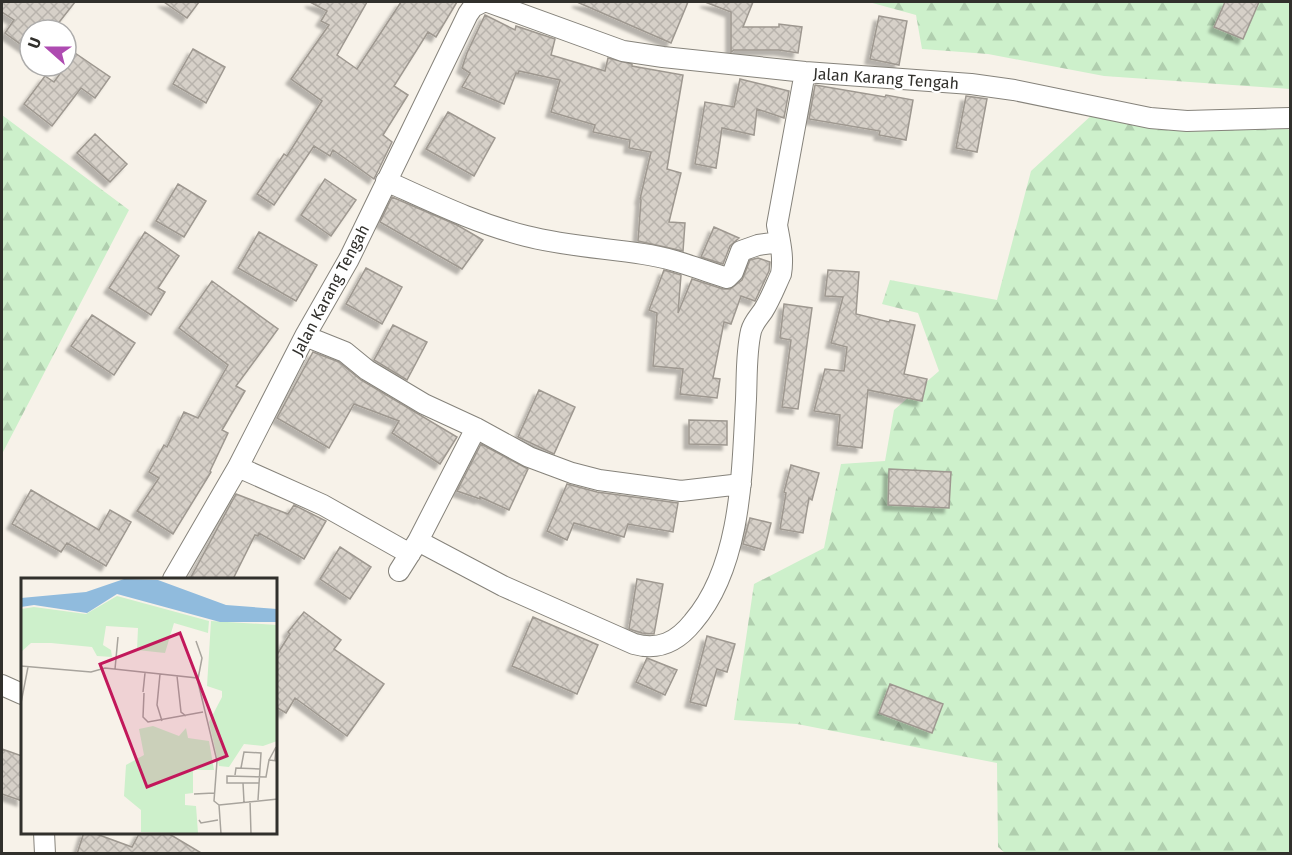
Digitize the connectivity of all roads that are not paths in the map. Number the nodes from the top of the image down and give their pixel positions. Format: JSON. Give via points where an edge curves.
{"nodes":[{"id":1,"x":483,"y":2,"type":"edge"},
{"id":2,"x":488,"y":2,"type":"edge"},
{"id":3,"x":805,"y":72,"type":"junction"},
{"id":4,"x":1290,"y":118,"type":"edge"},
{"id":5,"x":386,"y":181,"type":"junction"},
{"id":6,"x":780,"y":242,"type":"junction"},
{"id":7,"x":305,"y":336,"type":"junction"},
{"id":8,"x":476,"y":428,"type":"junction"},
{"id":9,"x":238,"y":467,"type":"junction"},
{"id":10,"x":741,"y":484,"type":"junction"},
{"id":11,"x":414,"y":548,"type":"junction"},
{"id":12,"x":399,"y":571,"type":"dead end"},
{"id":13,"x":174,"y":578,"type":"edge"},
{"id":14,"x":2,"y":685,"type":"edge"},
{"id":15,"x":21,"y":694,"type":"edge"},
{"id":16,"x":44,"y":834,"type":"edge"},
{"id":17,"x":45,"y":854,"type":"edge"}],
"edges":[{"from":1,"to":5,"type":"street","name":"Jalan Karang Tengah","via":[[468,14]]},
{"from":2,"to":3,"type":"street","name":"Jalan Karang Tengah","via":[[624,51]]},
{"from":3,"to":4,"type":"street","name":"Jalan Karang Tengah","via":[[1004,88],[1150,118]]},
{"from":3,"to":6,"type":"street","via":[[777,225]]},
{"from":5,"to":6,"type":"street","via":[[461,215],[526,236],[670,259],[727,278],[741,251]]},
{"from":5,"to":7,"type":"street","name":"Jalan Karang Tengah"},
{"from":6,"to":10,"type":"street","via":[[781,274],[751,332]]},
{"from":7,"to":8,"type":"street","via":[[345,352],[405,394]]},
{"from":7,"to":9,"type":"street","name":"Jalan Karang Tengah"},
{"from":8,"to":10,"type":"street","via":[[529,457],[599,480],[681,491]]},
{"from":8,"to":11,"type":"street"},
{"from":9,"to":11,"type":"street"},
{"from":9,"to":13,"type":"street","name":"Jalan Karang Tengah"},
{"from":10,"to":11,"type":"street","via":[[729,548],[713,594],[687,629],[664,645],[643,646],[615,636]]},
{"from":11,"to":12,"type":"street"},
{"from":14,"to":15,"type":"street"},
{"from":16,"to":17,"type":"street"}]}
